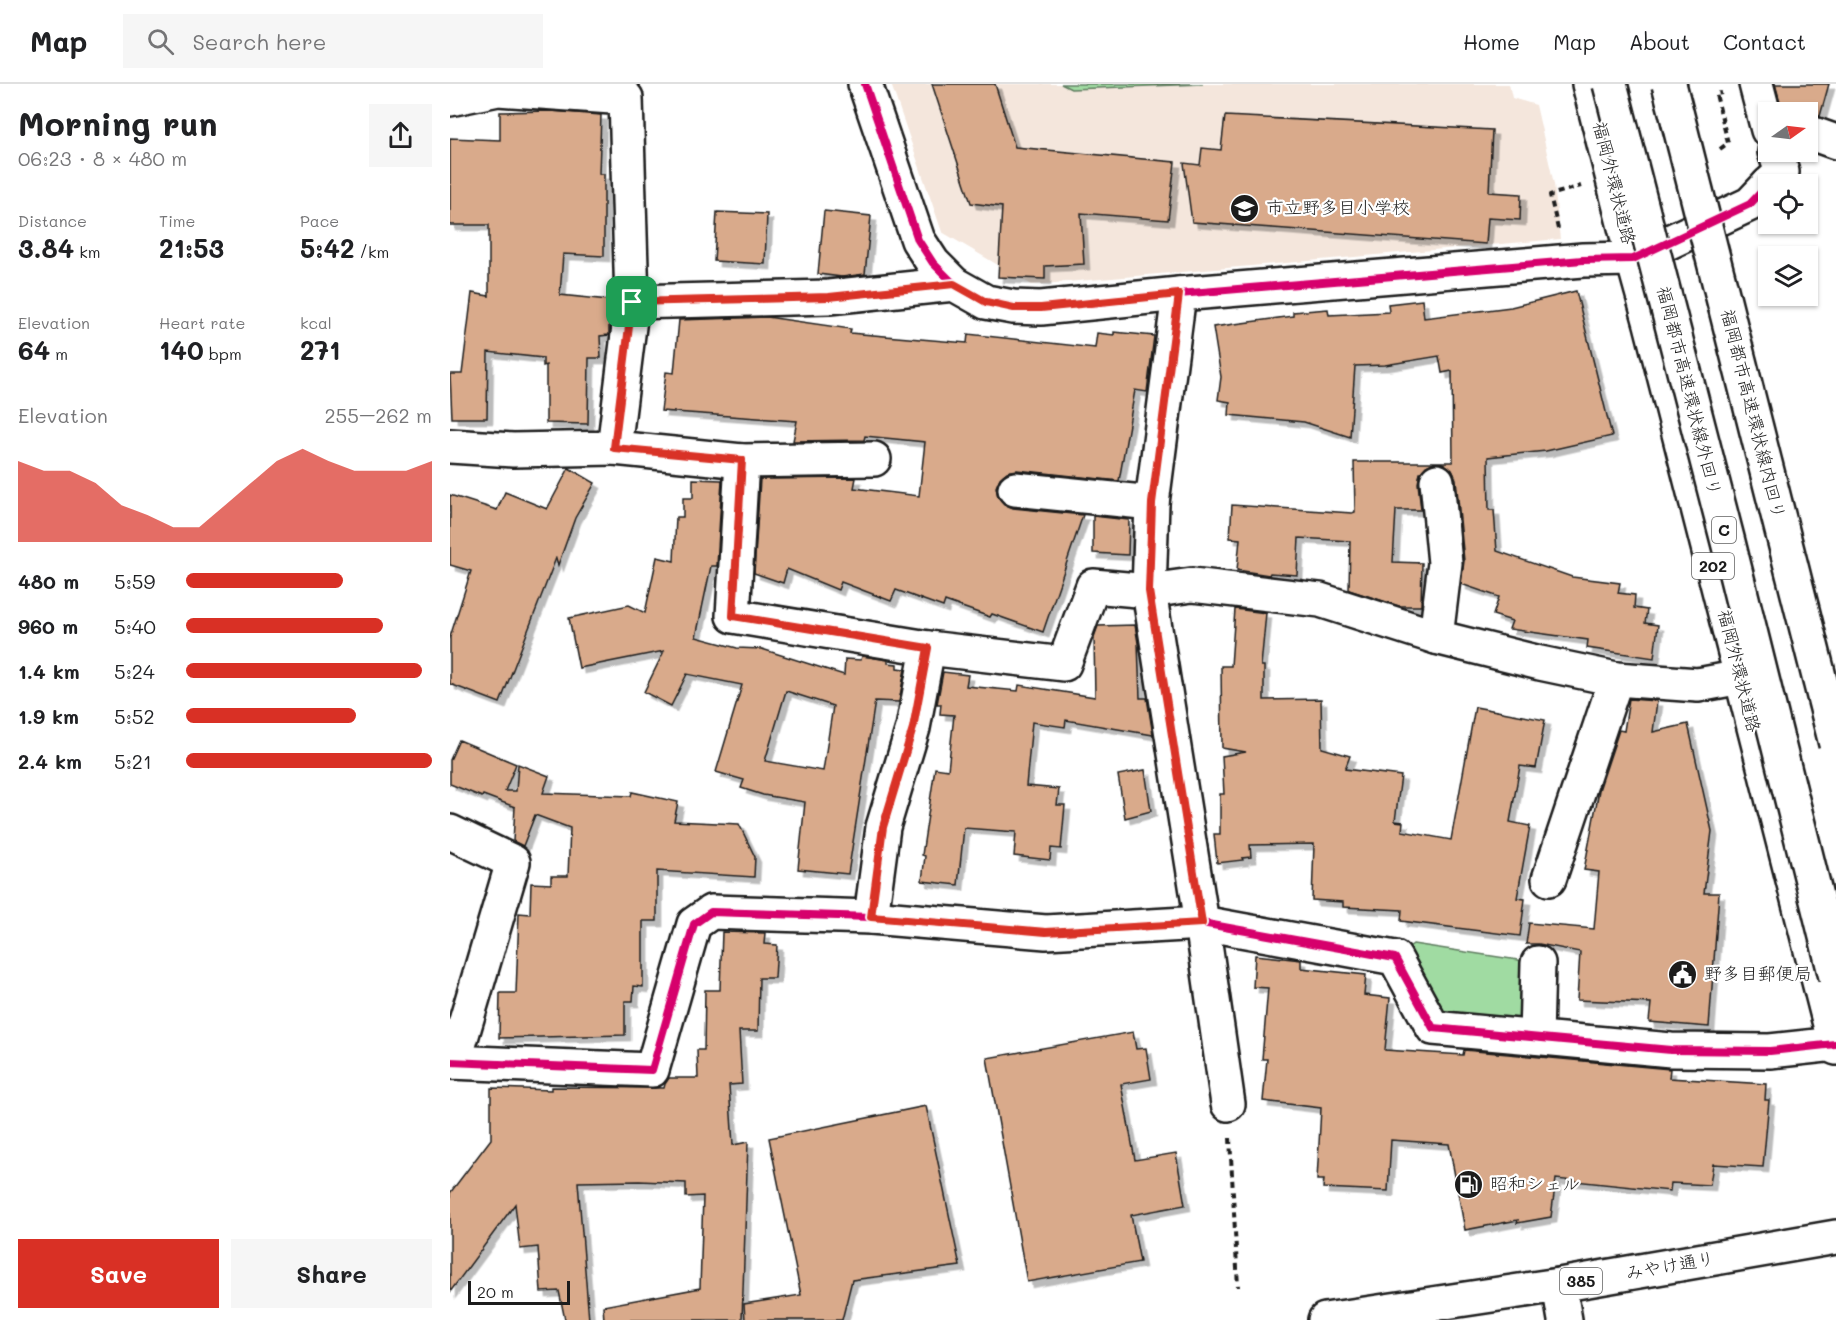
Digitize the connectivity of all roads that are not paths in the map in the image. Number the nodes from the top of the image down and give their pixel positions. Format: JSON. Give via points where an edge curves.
{"nodes":[{"id":1,"x":865,"y":84,"type":"edge"},
{"id":2,"x":1589,"y":84,"type":"edge"},
{"id":3,"x":1610,"y":84,"type":"edge"},
{"id":4,"x":1669,"y":84,"type":"edge"},
{"id":5,"x":1756,"y":84,"type":"edge"},
{"id":6,"x":450,"y":99,"type":"edge"},
{"id":7,"x":1761,"y":102,"type":"edge"},
{"id":8,"x":1818,"y":136,"type":"edge"},
{"id":9,"x":1836,"y":142,"type":"edge"},
{"id":10,"x":1758,"y":195,"type":"edge"},
{"id":11,"x":1707,"y":225,"type":"junction"},
{"id":12,"x":1633,"y":259,"type":"junction"},
{"id":13,"x":954,"y":284,"type":"junction"},
{"id":14,"x":1179,"y":294,"type":"junction"},
{"id":15,"x":632,"y":302,"type":"junction"},
{"id":16,"x":450,"y":446,"type":"edge"},
{"id":17,"x":614,"y":448,"type":"junction"},
{"id":18,"x":874,"y":459,"type":"dead end"},
{"id":19,"x":742,"y":460,"type":"junction"},
{"id":20,"x":1437,"y":481,"type":"dead end"},
{"id":21,"x":1015,"y":489,"type":"dead end"},
{"id":22,"x":1152,"y":503,"type":"junction"},
{"id":23,"x":1149,"y":591,"type":"junction"},
{"id":24,"x":1436,"y":637,"type":"junction"},
{"id":25,"x":928,"y":648,"type":"junction"},
{"id":26,"x":1741,"y":678,"type":"junction"},
{"id":27,"x":1616,"y":679,"type":"junction"},
{"id":28,"x":1836,"y":721,"type":"edge"},
{"id":29,"x":1836,"y":744,"type":"edge"},
{"id":30,"x":450,"y":832,"type":"edge"},
{"id":31,"x":1549,"y":879,"type":"dead end"},
{"id":32,"x":871,"y":917,"type":"junction"},
{"id":33,"x":1202,"y":923,"type":"junction"},
{"id":34,"x":1538,"y":963,"type":"dead end"},
{"id":35,"x":1836,"y":977,"type":"edge"},
{"id":36,"x":1536,"y":1037,"type":"junction"},
{"id":37,"x":1835,"y":1046,"type":"edge"},
{"id":38,"x":452,"y":1062,"type":"edge"},
{"id":39,"x":1228,"y":1104,"type":"road end"},
{"id":40,"x":1836,"y":1237,"type":"edge"},
{"id":41,"x":1559,"y":1285,"type":"junction"},
{"id":42,"x":1325,"y":1320,"type":"edge"},
{"id":43,"x":1565,"y":1320,"type":"edge"}],
"edges":[{"from":1,"to":13,"type":"main road","via":[[918,240]]},
{"from":2,"to":12,"type":"main road","name":"福岡外環状道路","number":"202"},
{"from":3,"to":35,"type":"main road","name":"福岡都市高速環状線外回り","number":"C","bridge":true},
{"from":4,"to":11,"type":"main road"},
{"from":4,"to":29,"type":"main road","name":"福岡都市高速環状線内回り","bridge":true},
{"from":5,"to":7,"type":"main road"},
{"from":6,"to":15,"type":"main road","via":[[498,89],[626,98]]},
{"from":8,"to":9,"type":"main road"},
{"from":10,"to":11,"type":"main road"},
{"from":11,"to":12,"type":"main road"},
{"from":11,"to":28,"type":"main road"},
{"from":12,"to":14,"type":"main road"},
{"from":12,"to":26,"type":"main road","name":"福岡外環状道路","number":"202"},
{"from":13,"to":14,"type":"main road","via":[[986,302],[1014,308]]},
{"from":13,"to":15,"type":"main road","via":[[829,297]]},
{"from":14,"to":22,"type":"main road"},
{"from":15,"to":17,"type":"main road"},
{"from":16,"to":17,"type":"main road","via":[[513,450]]},
{"from":17,"to":19,"type":"main road"},
{"from":18,"to":19,"type":"main road"},
{"from":19,"to":25,"type":"main road","via":[[733,616]]},
{"from":20,"to":24,"type":"main road","via":[[1445,563]]},
{"from":21,"to":22,"type":"main road"},
{"from":22,"to":23,"type":"main road"},
{"from":23,"to":24,"type":"main road","via":[[1192,585],[1320,600]]},
{"from":23,"to":25,"type":"main road","via":[[1093,586],[1064,664]]},
{"from":23,"to":33,"type":"main road"},
{"from":24,"to":27,"type":"main road"},
{"from":25,"to":32,"type":"main road","via":[[913,728],[883,827]]},
{"from":26,"to":27,"type":"main road","via":[[1698,685]]},
{"from":26,"to":37,"type":"main road","name":"福岡外環状道路","number":"202"},
{"from":27,"to":31,"type":"main road"},
{"from":30,"to":38,"type":"main road","via":[[513,862]]},
{"from":32,"to":33,"type":"main road","via":[[1046,932]]},
{"from":32,"to":38,"type":"main road","via":[[711,912],[694,924],[652,1070]]},
{"from":33,"to":36,"type":"main road","via":[[1395,957],[1433,1028]]},
{"from":33,"to":39,"type":"main road"},
{"from":34,"to":36,"type":"main road"},
{"from":36,"to":37,"type":"main road","via":[[1671,1050],[1770,1051]]},
{"from":40,"to":41,"type":"main road","name":"みやけ通り","number":"385"},
{"from":41,"to":42,"type":"main road","name":"みやけ通り","number":"385"},
{"from":41,"to":43,"type":"main road"}]}
